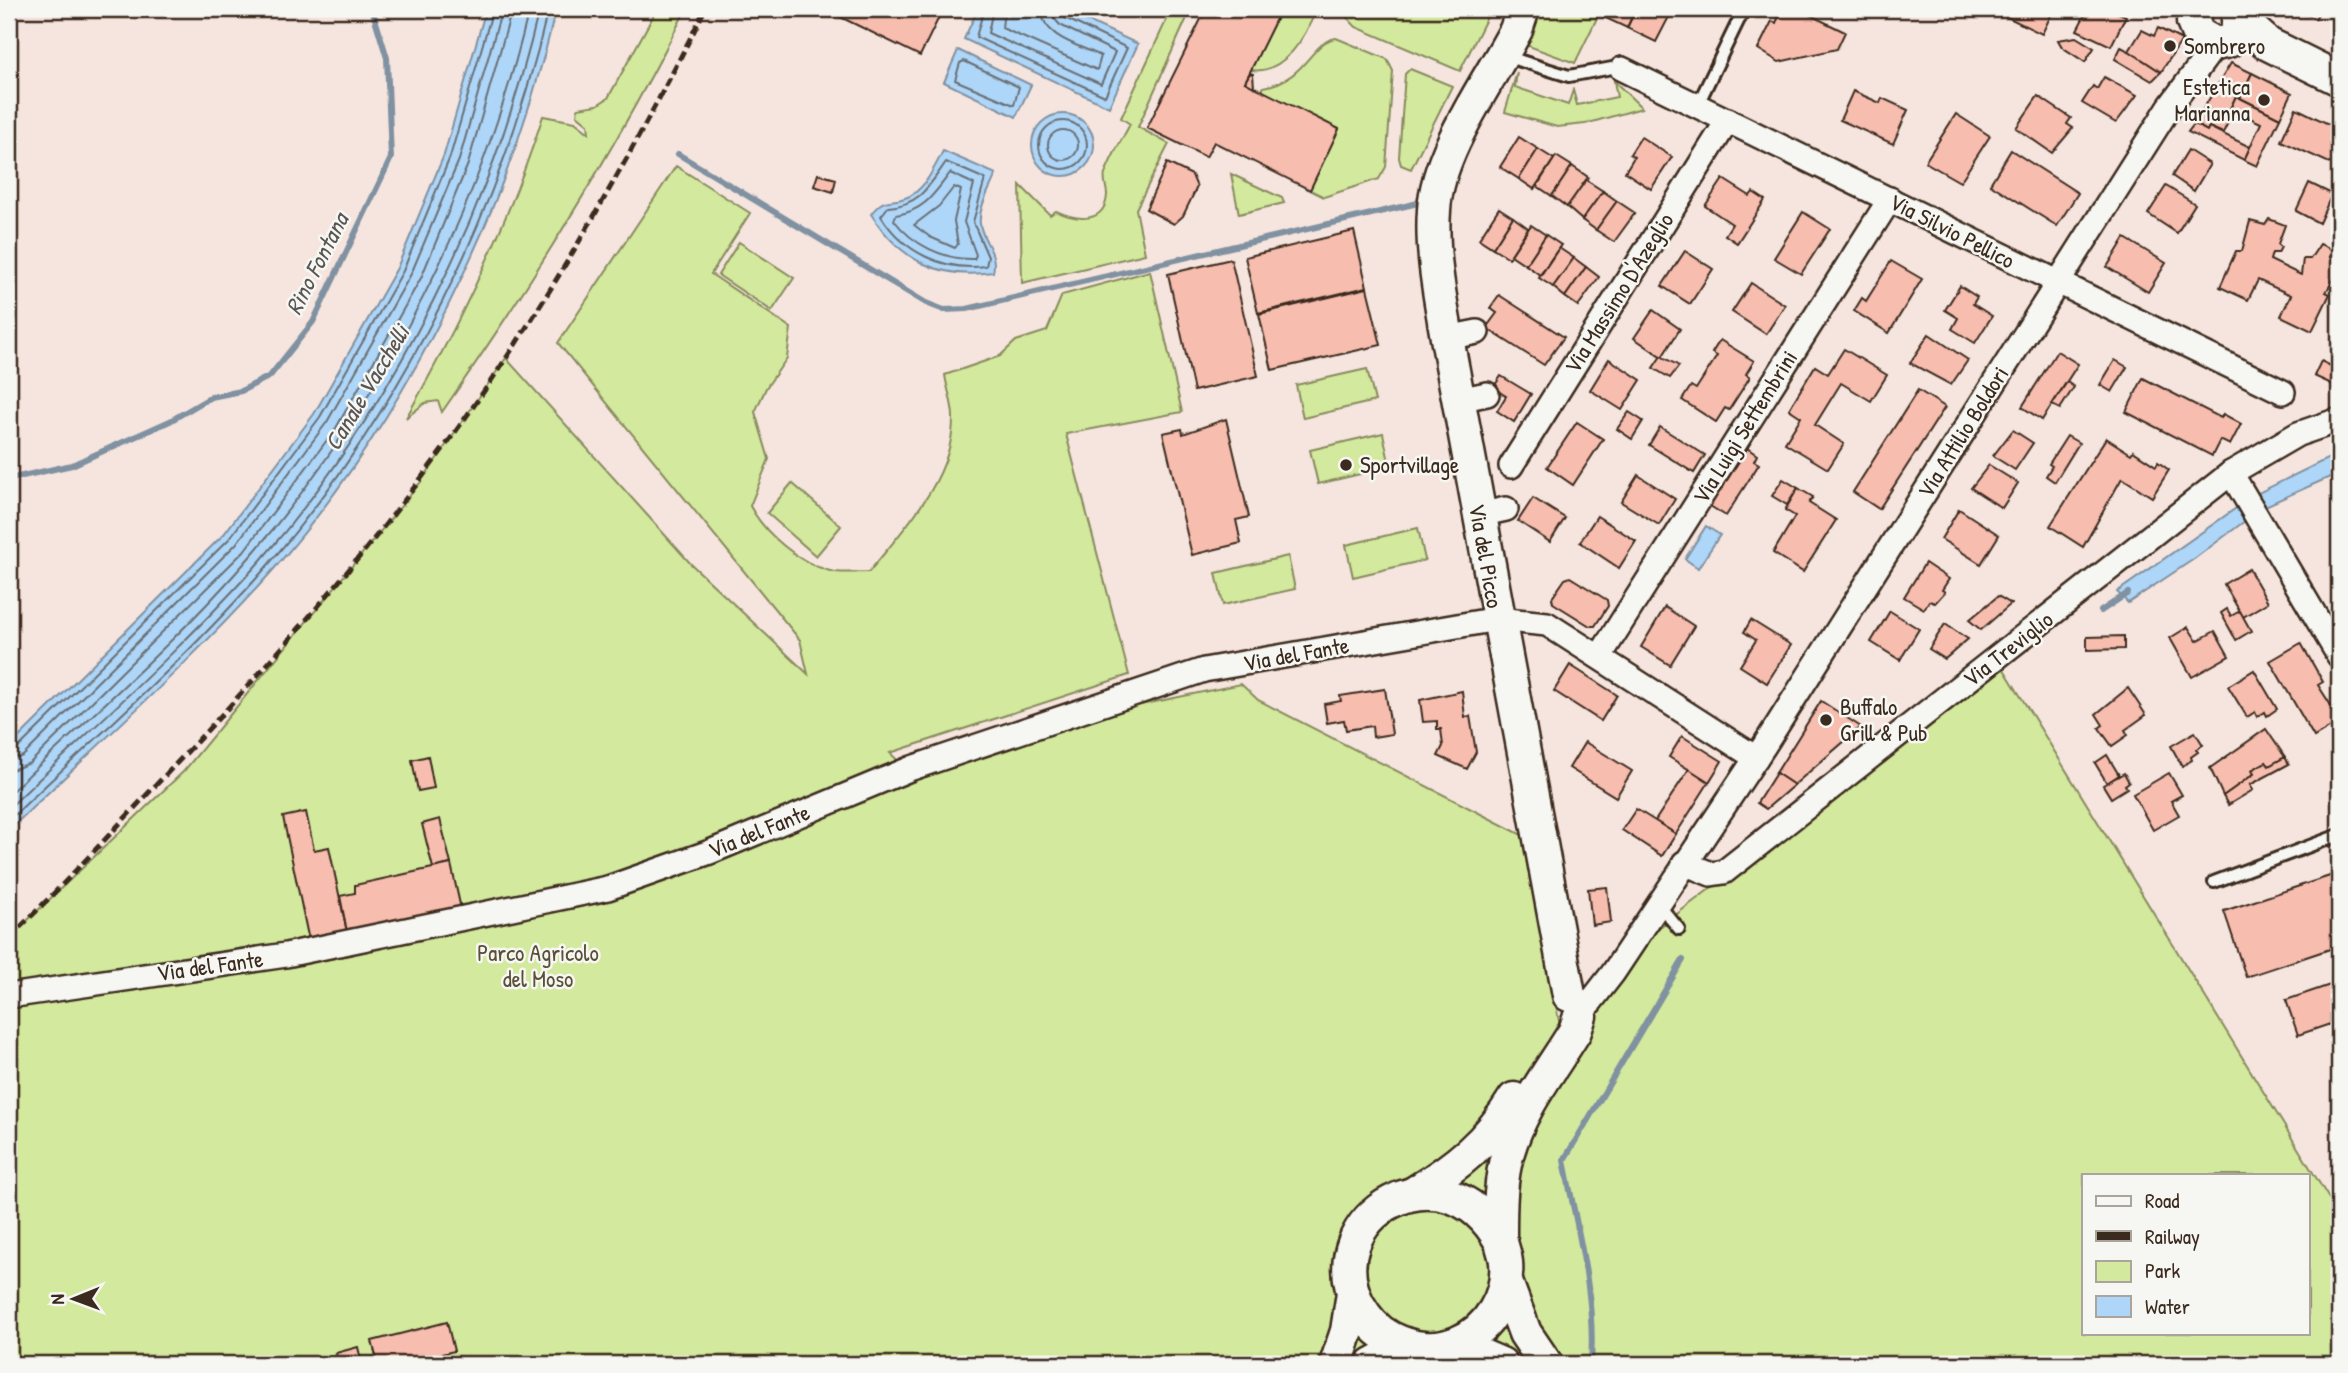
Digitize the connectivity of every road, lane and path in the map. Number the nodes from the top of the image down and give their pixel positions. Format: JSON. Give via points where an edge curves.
{"nodes":[{"id":1,"x":1523,"y":9,"type":"edge"},
{"id":2,"x":1744,"y":9,"type":"edge"},
{"id":3,"x":2216,"y":21,"type":"edge"},
{"id":4,"x":1503,"y":55,"type":"junction"},
{"id":5,"x":1617,"y":69,"type":"joint"},
{"id":6,"x":2339,"y":79,"type":"edge"},
{"id":7,"x":1698,"y":104,"type":"junction"},
{"id":8,"x":1728,"y":120,"type":"junction"},
{"id":9,"x":1890,"y":199,"type":"junction"},
{"id":10,"x":2057,"y":283,"type":"junction"},
{"id":11,"x":2283,"y":392,"type":"dead end"},
{"id":12,"x":2339,"y":420,"type":"edge"},
{"id":13,"x":1511,"y":466,"type":"dead end"},
{"id":14,"x":2231,"y":473,"type":"junction"},
{"id":15,"x":1502,"y":620,"type":"junction"},
{"id":16,"x":1600,"y":656,"type":"junction"},
{"id":17,"x":2339,"y":656,"type":"edge"},
{"id":18,"x":1756,"y":758,"type":"junction"},
{"id":19,"x":2339,"y":835,"type":"edge"},
{"id":20,"x":1684,"y":863,"type":"junction"},
{"id":21,"x":2214,"y":882,"type":"dead end"},
{"id":22,"x":1657,"y":902,"type":"junction"},
{"id":23,"x":1679,"y":929,"type":"dead end"},
{"id":24,"x":9,"y":996,"type":"edge"},
{"id":25,"x":1573,"y":1006,"type":"junction"},
{"id":26,"x":1414,"y":1193,"type":"junction"},
{"id":27,"x":1500,"y":1240,"type":"junction"},
{"id":28,"x":1506,"y":1282,"type":"junction"},
{"id":29,"x":1353,"y":1293,"type":"junction"},
{"id":30,"x":1406,"y":1346,"type":"junction"},
{"id":31,"x":1445,"y":1347,"type":"junction"},
{"id":32,"x":1336,"y":1364,"type":"edge"},
{"id":33,"x":1373,"y":1364,"type":"edge"},
{"id":34,"x":1501,"y":1364,"type":"edge"},
{"id":35,"x":1546,"y":1364,"type":"edge"}],
"edges":[{"from":1,"to":4,"type":"main road","name":"Via del Picco"},
{"from":2,"to":7,"type":"lane"},
{"from":3,"to":6,"type":"main road"},
{"from":3,"to":10,"type":"street","name":"Via Attilio Boldori","via":[[2170,106]]},
{"from":4,"to":5,"type":"lane","via":[[1569,76]]},
{"from":4,"to":15,"type":"main road","name":"Via del Picco","via":[[1449,155],[1434,208],[1436,258],[1462,335],[1493,512],[1488,563]]},
{"from":5,"to":7,"type":"street","name":"Via Silvio Pellico"},
{"from":7,"to":8,"type":"street","name":"Via Silvio Pellico"},
{"from":8,"to":9,"type":"street","name":"Via Silvio Pellico"},
{"from":8,"to":13,"type":"street","name":"Via Massimo D'Azeglio"},
{"from":9,"to":10,"type":"street","name":"Via Silvio Pellico"},
{"from":9,"to":16,"type":"street","name":"Via Luigi Settembrini"},
{"from":10,"to":11,"type":"street","name":"Via Silvio Pellico"},
{"from":10,"to":18,"type":"street","name":"Via Attilio Boldori"},
{"from":12,"to":14,"type":"street","name":"Via Treviglio","via":[[2298,434]]},
{"from":14,"to":17,"type":"street"},
{"from":14,"to":20,"type":"street","name":"Via Treviglio","via":[[1724,872],[1711,874]]},
{"from":15,"to":16,"type":"street","via":[[1547,624]]},
{"from":15,"to":24,"type":"street","name":"Via del Fante","via":[[1203,670],[912,768],[710,852],[608,888],[286,955]]},
{"from":15,"to":25,"type":"main road","name":"Via del Picco"},
{"from":16,"to":18,"type":"street"},
{"from":18,"to":20,"type":"street","name":"Via Attilio Boldori"},
{"from":19,"to":21,"type":"lane"},
{"from":20,"to":22,"type":"street","name":"Via Attilio Boldori"},
{"from":22,"to":23,"type":"lane"},
{"from":22,"to":25,"type":"street","name":"Via Attilio Boldori","via":[[1613,973]]},
{"from":25,"to":26,"type":"main road","name":"Via Attilio Boldori","via":[[1497,1126],[1468,1158]]},
{"from":25,"to":27,"type":"main road","name":"Via Attilio Boldori","via":[[1575,1031],[1518,1125],[1508,1150]]},
{"from":26,"to":27,"type":"main road","via":[[1435,1192],[1465,1202],[1490,1222]]},
{"from":26,"to":29,"type":"main road","via":[[1389,1202],[1369,1219],[1355,1241],[1350,1267]]},
{"from":27,"to":28,"type":"main road"},
{"from":28,"to":31,"type":"main road","via":[[1499,1305],[1485,1324],[1467,1339]]},
{"from":28,"to":35,"type":"main road","via":[[1525,1333]]},
{"from":29,"to":30,"type":"main road","via":[[1364,1316],[1382,1335]]},
{"from":29,"to":32,"type":"main road"},
{"from":30,"to":31,"type":"main road"},
{"from":30,"to":33,"type":"main road"},
{"from":31,"to":34,"type":"main road"}]}
